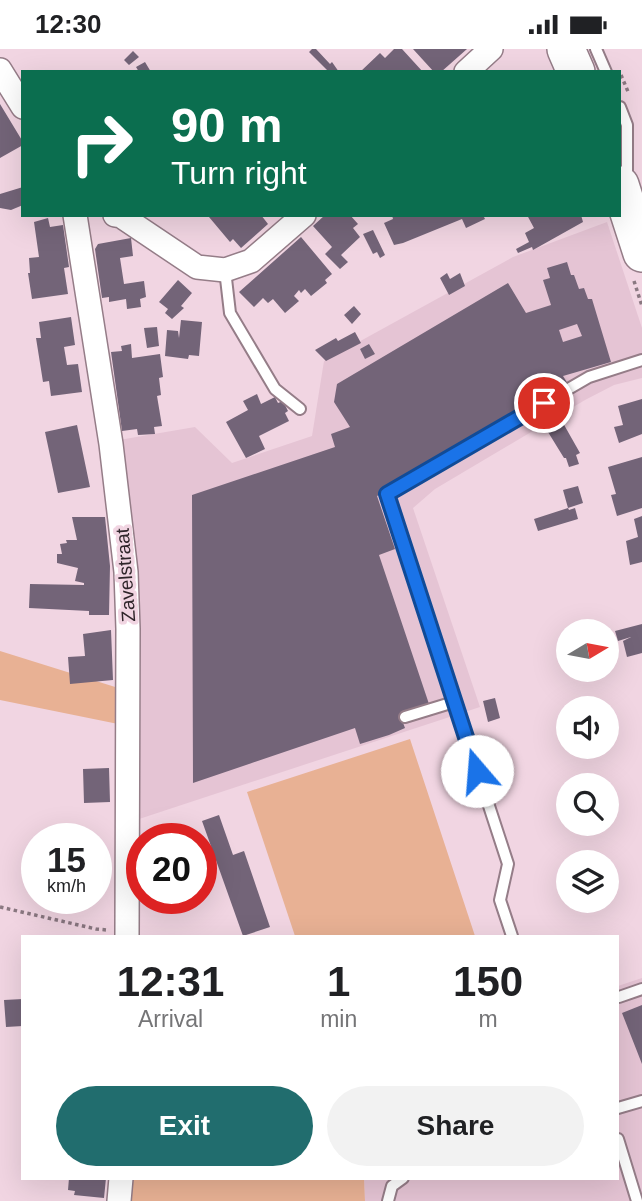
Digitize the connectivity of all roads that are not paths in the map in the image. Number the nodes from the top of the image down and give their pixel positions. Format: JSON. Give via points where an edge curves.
{"nodes":[{"id":1,"x":491,"y":49,"type":"edge"},
{"id":2,"x":566,"y":49,"type":"edge"},
{"id":3,"x":596,"y":49,"type":"edge"},
{"id":4,"x":0,"y":70,"type":"edge"},
{"id":5,"x":468,"y":70,"type":"edge"},
{"id":6,"x":575,"y":70,"type":"edge"},
{"id":7,"x":605,"y":70,"type":"edge"},
{"id":8,"x":21,"y":104,"type":"edge"},
{"id":9,"x":621,"y":110,"type":"edge"},
{"id":10,"x":624,"y":196,"type":"edge"},
{"id":11,"x":81,"y":217,"type":"edge"},
{"id":12,"x":122,"y":217,"type":"edge"},
{"id":13,"x":302,"y":217,"type":"edge"},
{"id":14,"x":642,"y":253,"type":"edge"},
{"id":15,"x":225,"y":270,"type":"junction"},
{"id":16,"x":642,"y":361,"type":"edge"},
{"id":17,"x":300,"y":409,"type":"dead end"},
{"id":18,"x":454,"y":702,"type":"junction"},
{"id":19,"x":405,"y":717,"type":"dead end"},
{"id":20,"x":127,"y":933,"type":"edge"},
{"id":21,"x":512,"y":935,"type":"edge"},
{"id":22,"x":642,"y":989,"type":"edge"},
{"id":23,"x":619,"y":997,"type":"edge"},
{"id":24,"x":642,"y":1101,"type":"edge"},
{"id":25,"x":619,"y":1108,"type":"edge"},
{"id":26,"x":619,"y":1142,"type":"edge"},
{"id":27,"x":121,"y":1180,"type":"edge"},
{"id":28,"x":400,"y":1180,"type":"edge"},
{"id":29,"x":119,"y":1201,"type":"edge"},
{"id":30,"x":388,"y":1201,"type":"edge"},
{"id":31,"x":637,"y":1201,"type":"edge"}],
"edges":[{"from":1,"to":5,"type":"street"},
{"from":2,"to":6,"type":"main road"},
{"from":3,"to":7,"type":"lane"},
{"from":4,"to":8,"type":"street"},
{"from":9,"to":10,"type":"lane","via":[[626,125]]},
{"from":10,"to":14,"type":"main road"},
{"from":11,"to":20,"type":"street","name":"Zavelstraat","via":[[126,572]]},
{"from":12,"to":15,"type":"street","via":[[197,267]]},
{"from":13,"to":15,"type":"street","via":[[251,261]]},
{"from":15,"to":17,"type":"lane","via":[[230,313],[275,389]]},
{"from":16,"to":18,"type":"lane","via":[[589,377],[387,494]]},
{"from":18,"to":19,"type":"lane"},
{"from":18,"to":21,"type":"lane","via":[[508,864],[500,900]]},
{"from":22,"to":23,"type":"lane"},
{"from":24,"to":25,"type":"lane"},
{"from":26,"to":31,"type":"lane"},
{"from":27,"to":29,"type":"street"},
{"from":28,"to":30,"type":"lane","via":[[392,1186]]}]}
